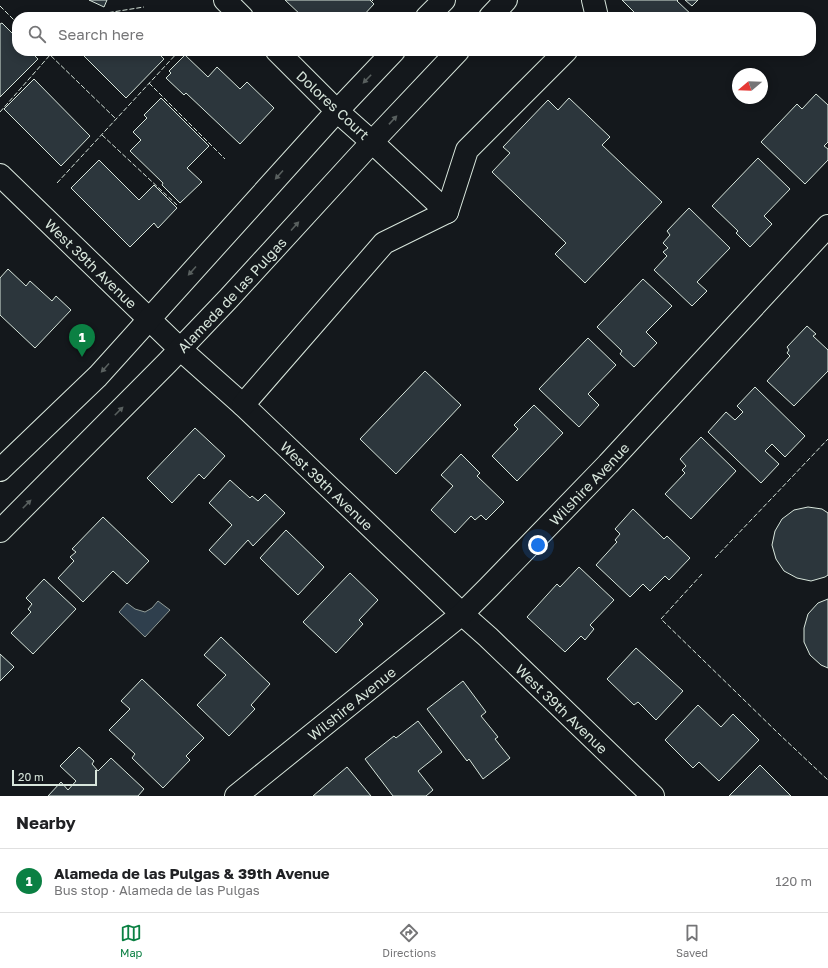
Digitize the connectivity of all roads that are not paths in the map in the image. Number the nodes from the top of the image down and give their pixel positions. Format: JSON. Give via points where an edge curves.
{"nodes":[{"id":1,"x":225,"y":0,"type":"edge"},
{"id":2,"x":444,"y":0,"type":"edge"},
{"id":3,"x":506,"y":0,"type":"edge"},
{"id":4,"x":593,"y":0,"type":"edge"},
{"id":5,"x":237,"y":12,"type":"edge"},
{"id":6,"x":432,"y":12,"type":"edge"},
{"id":7,"x":495,"y":12,"type":"edge"},
{"id":8,"x":596,"y":12,"type":"edge"},
{"id":9,"x":282,"y":56,"type":"edge"},
{"id":10,"x":389,"y":56,"type":"edge"},
{"id":11,"x":453,"y":56,"type":"edge"},
{"id":12,"x":561,"y":56,"type":"edge"},
{"id":13,"x":337,"y":111,"type":"junction"},
{"id":14,"x":372,"y":142,"type":"junction"},
{"id":15,"x":0,"y":175,"type":"edge"},
{"id":16,"x":447,"y":212,"type":"junction"},
{"id":17,"x":828,"y":226,"type":"edge"},
{"id":18,"x":150,"y":319,"type":"junction"},
{"id":19,"x":180,"y":349,"type":"junction"},
{"id":20,"x":243,"y":406,"type":"junction"},
{"id":21,"x":0,"y":470,"type":"edge"},
{"id":22,"x":0,"y":532,"type":"edge"},
{"id":23,"x":462,"y":614,"type":"junction"},
{"id":24,"x":236,"y":796,"type":"edge"},
{"id":25,"x":653,"y":796,"type":"edge"}],
"edges":[{"from":1,"to":5,"type":"street"},
{"from":2,"to":6,"type":"street"},
{"from":3,"to":7,"type":"street"},
{"from":4,"to":8,"type":"street"},
{"from":9,"to":13,"type":"street","name":"Dolores Court"},
{"from":10,"to":13,"type":"street","one_way":true},
{"from":14,"to":11,"type":"street","name":"Alameda de las Pulgas","one_way":true},
{"from":12,"to":16,"type":"street","via":[[466,150]]},
{"from":13,"to":14,"type":"street","name":"Dolores Court"},
{"from":13,"to":18,"type":"street","one_way":true},
{"from":14,"to":16,"type":"street","name":"Dolores Court"},
{"from":19,"to":14,"type":"street","name":"Alameda de las Pulgas","one_way":true},
{"from":15,"to":18,"type":"street","name":"West 39th Avenue"},
{"from":16,"to":20,"type":"street","via":[[384,243]]},
{"from":17,"to":23,"type":"street","name":"Wilshire Avenue","via":[[608,464]]},
{"from":18,"to":19,"type":"street","name":"West 39th Avenue"},
{"from":18,"to":21,"type":"street","one_way":true,"via":[[98,376]]},
{"from":19,"to":20,"type":"street","name":"West 39th Avenue"},
{"from":22,"to":19,"type":"street","name":"Alameda de las Pulgas","one_way":true},
{"from":20,"to":23,"type":"street","name":"West 39th Avenue"},
{"from":23,"to":24,"type":"street","name":"Wilshire Avenue"},
{"from":23,"to":25,"type":"street","name":"West 39th Avenue"}]}
